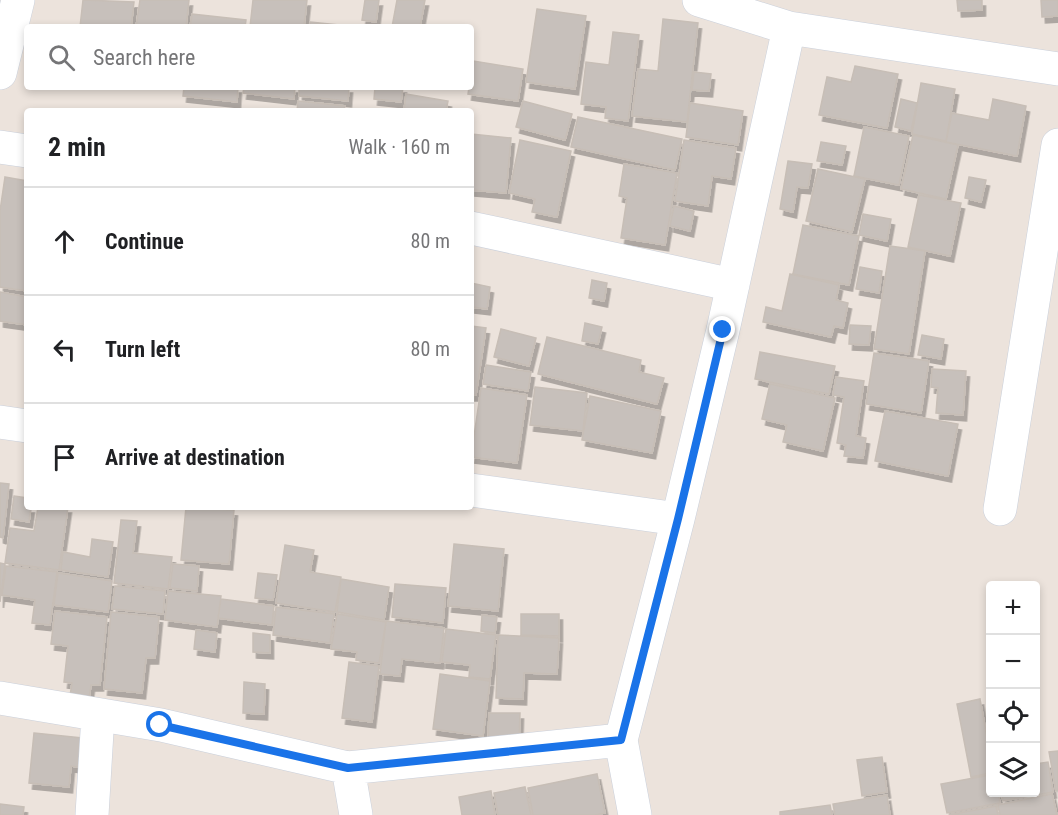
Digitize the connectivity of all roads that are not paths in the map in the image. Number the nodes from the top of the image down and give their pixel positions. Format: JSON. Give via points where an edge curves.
{"nodes":[{"id":1,"x":18,"y":0,"type":"edge"},
{"id":2,"x":699,"y":0,"type":"edge"},
{"id":3,"x":789,"y":28,"type":"junction"},
{"id":4,"x":1058,"y":69,"type":"edge"},
{"id":5,"x":0,"y":73,"type":"edge"},
{"id":6,"x":1058,"y":145,"type":"edge"},
{"id":7,"x":0,"y":147,"type":"edge"},
{"id":8,"x":24,"y":151,"type":"edge"},
{"id":9,"x":474,"y":229,"type":"edge"},
{"id":10,"x":733,"y":285,"type":"junction"},
{"id":11,"x":0,"y":422,"type":"edge"},
{"id":12,"x":24,"y":426,"type":"edge"},
{"id":13,"x":474,"y":490,"type":"edge"},
{"id":14,"x":999,"y":509,"type":"dead end"},
{"id":15,"x":678,"y":519,"type":"junction"},
{"id":16,"x":0,"y":698,"type":"edge"},
{"id":17,"x":98,"y":715,"type":"junction"},
{"id":18,"x":621,"y":740,"type":"junction"},
{"id":19,"x":348,"y":768,"type":"junction"},
{"id":20,"x":92,"y":815,"type":"edge"},
{"id":21,"x":356,"y":815,"type":"edge"},
{"id":22,"x":635,"y":815,"type":"edge"}],
"edges":[{"from":1,"to":5,"type":"street"},
{"from":2,"to":3,"type":"street"},
{"from":3,"to":4,"type":"street"},
{"from":3,"to":10,"type":"street"},
{"from":6,"to":14,"type":"street"},
{"from":7,"to":8,"type":"street"},
{"from":9,"to":10,"type":"street"},
{"from":10,"to":15,"type":"street"},
{"from":11,"to":12,"type":"street"},
{"from":13,"to":15,"type":"street"},
{"from":15,"to":18,"type":"street"},
{"from":16,"to":17,"type":"street"},
{"from":17,"to":19,"type":"street","via":[[160,725]]},
{"from":17,"to":20,"type":"street"},
{"from":18,"to":19,"type":"street"},
{"from":18,"to":22,"type":"street"},
{"from":19,"to":21,"type":"street"}]}
